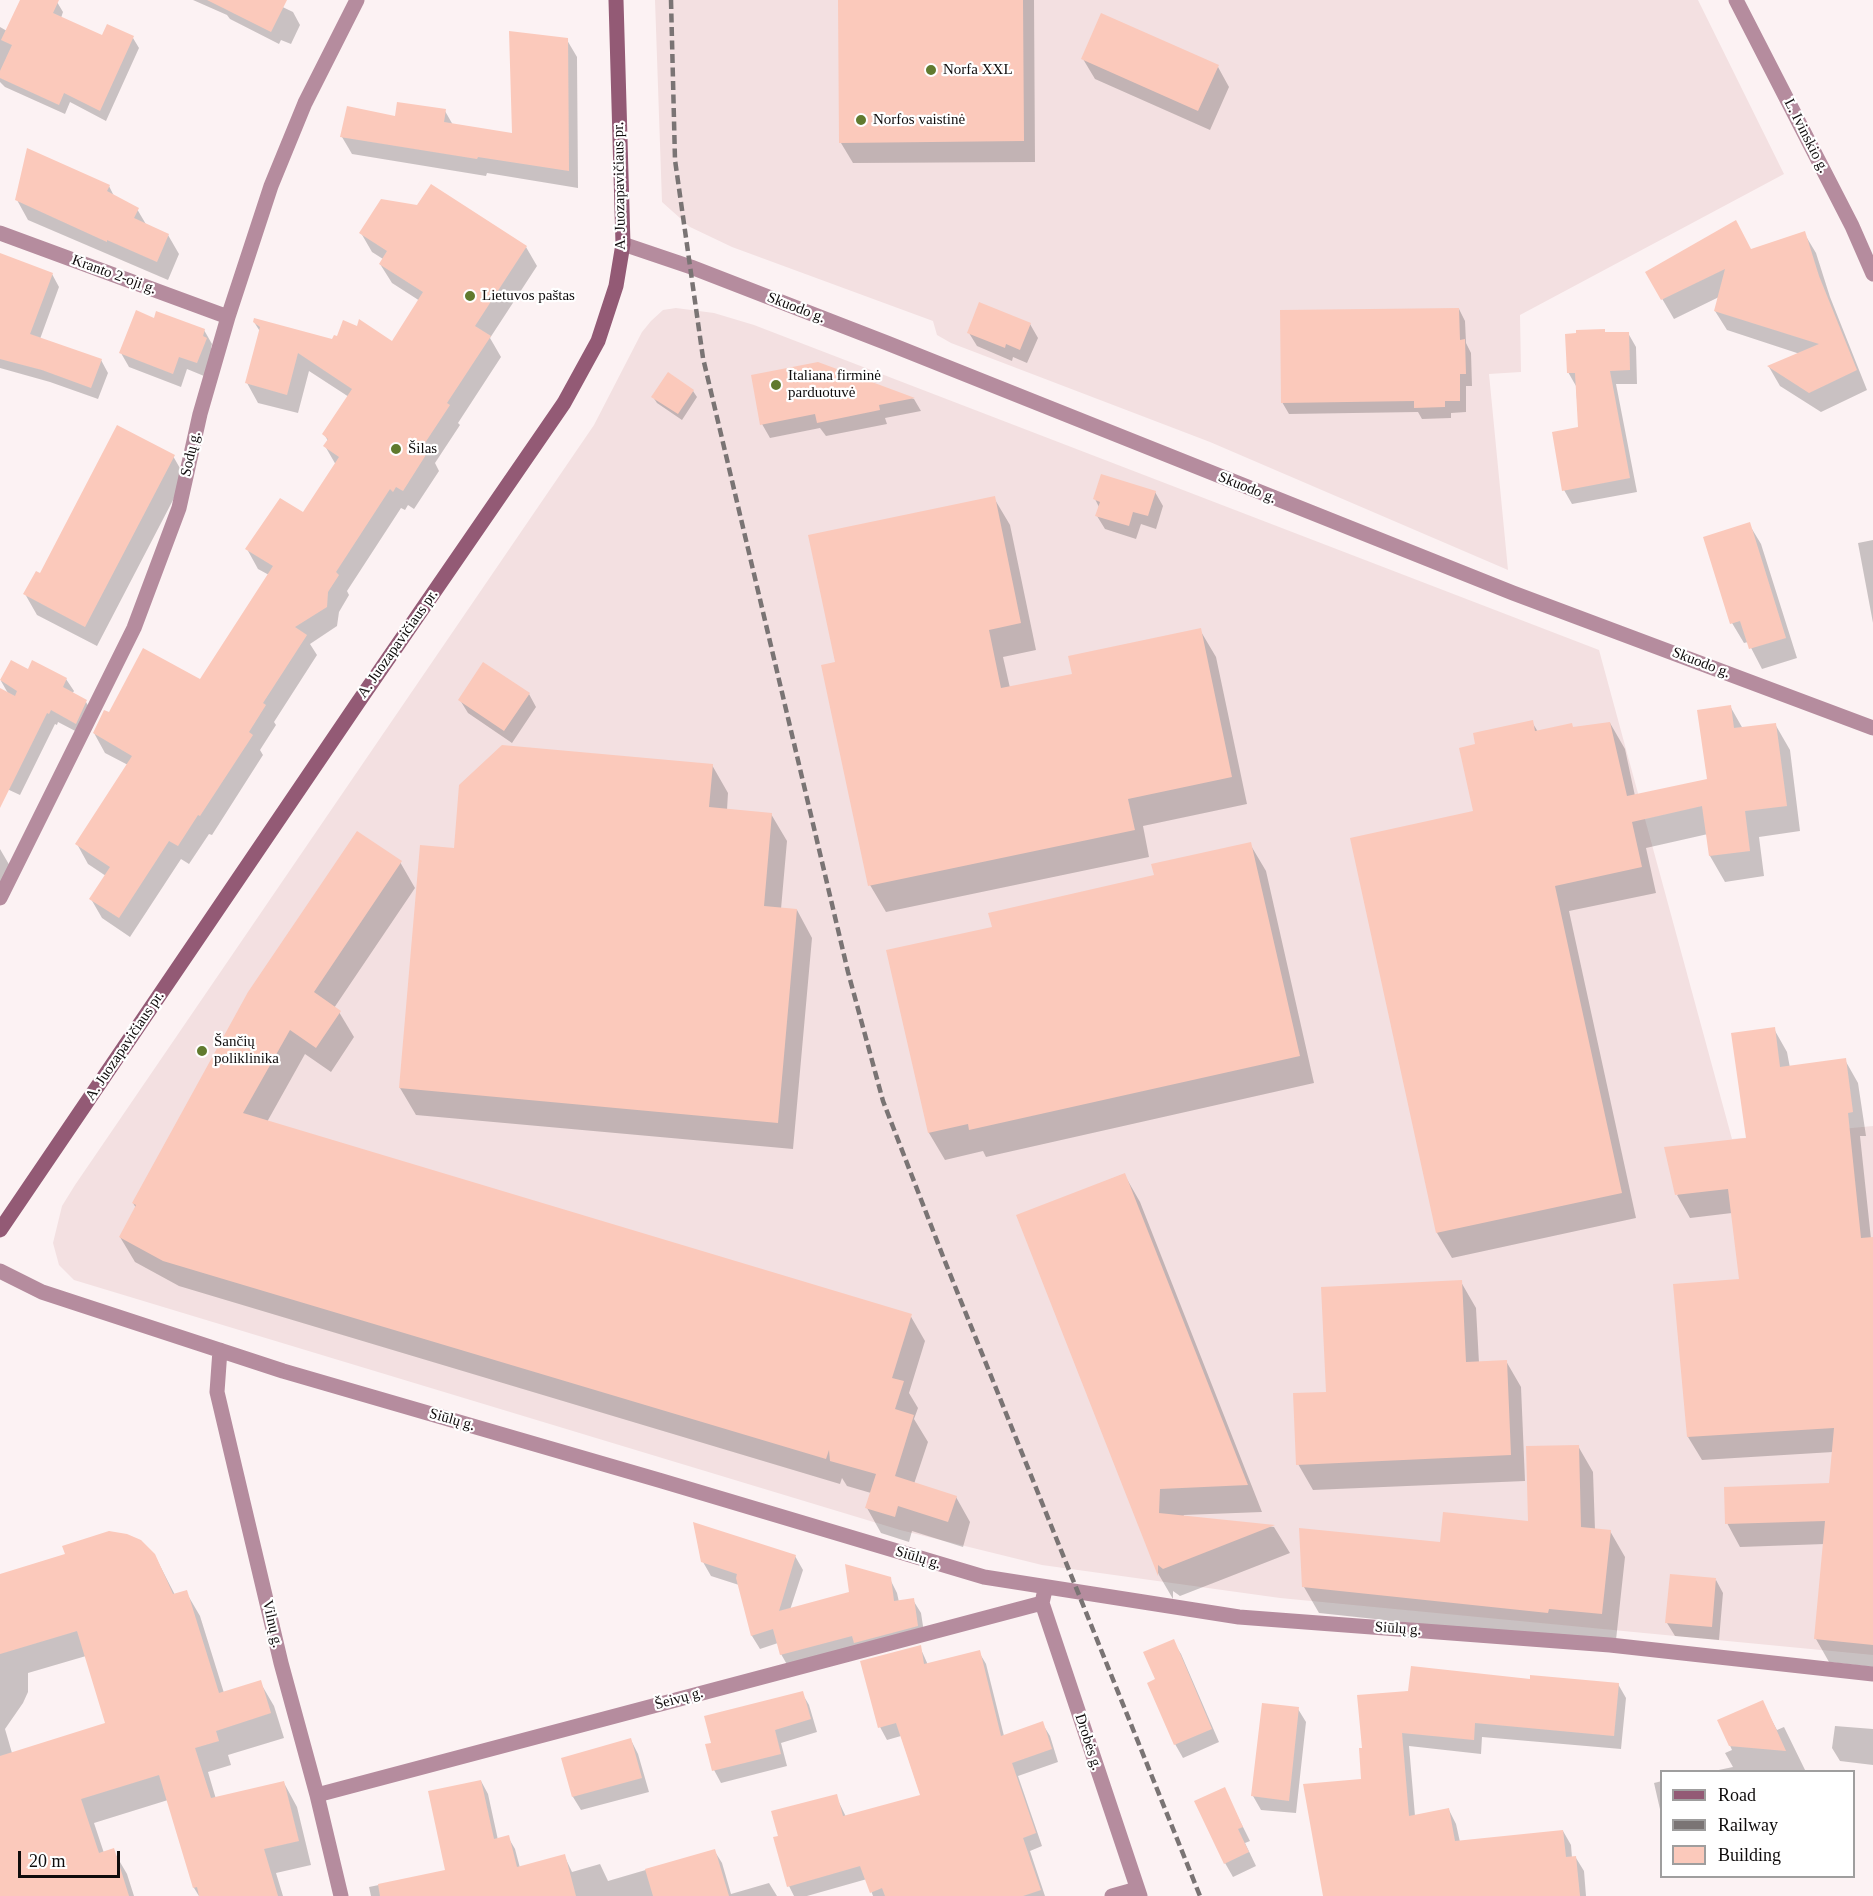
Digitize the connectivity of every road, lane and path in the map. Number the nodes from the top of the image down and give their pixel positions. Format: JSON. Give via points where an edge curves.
{"nodes":[{"id":1,"x":357,"y":0,"type":"edge"},
{"id":2,"x":616,"y":0,"type":"edge"},
{"id":3,"x":1736,"y":0,"type":"edge"},
{"id":4,"x":0,"y":233,"type":"edge"},
{"id":5,"x":623,"y":244,"type":"junction"},
{"id":6,"x":1873,"y":274,"type":"edge"},
{"id":7,"x":228,"y":316,"type":"junction"},
{"id":8,"x":1873,"y":728,"type":"edge"},
{"id":9,"x":0,"y":898,"type":"edge"},
{"id":10,"x":0,"y":1230,"type":"edge"},
{"id":11,"x":0,"y":1271,"type":"edge"},
{"id":12,"x":220,"y":1350,"type":"junction"},
{"id":13,"x":1046,"y":1588,"type":"junction"},
{"id":14,"x":1042,"y":1603,"type":"junction"},
{"id":15,"x":1873,"y":1674,"type":"edge"},
{"id":16,"x":316,"y":1795,"type":"junction"},
{"id":17,"x":1138,"y":1892,"type":"edge"},
{"id":18,"x":341,"y":1896,"type":"edge"},
{"id":19,"x":1112,"y":1896,"type":"edge"}],
"edges":[{"from":1,"to":7,"type":"street","name":"Sodų g.","via":[[305,103],[274,176]]},
{"from":2,"to":5,"type":"main road","name":"A. Juozapavičiaus pr."},
{"from":3,"to":6,"type":"street","name":"L. Ivinskio g."},
{"from":4,"to":7,"type":"street","name":"Kranto 2-oji g."},
{"from":5,"to":8,"type":"street","name":"Skuodo g.","via":[[876,339],[1503,589]]},
{"from":5,"to":10,"type":"main road","name":"A. Juozapavičiaus pr.","via":[[616,286],[598,341],[564,403]]},
{"from":7,"to":9,"type":"street","name":"Sodų g.","via":[[179,508],[134,628]]},
{"from":11,"to":12,"type":"street","name":"Siūlų g.","via":[[42,1292]]},
{"from":12,"to":13,"type":"street","name":"Siūlų g.","via":[[984,1577]]},
{"from":12,"to":16,"type":"street","name":"Vilnų g.","via":[[217,1392]]},
{"from":13,"to":14,"type":"street"},
{"from":13,"to":15,"type":"street","name":"Siūlų g.","via":[[1239,1617],[1610,1645]]},
{"from":14,"to":16,"type":"street","name":"Šeivų g."},
{"from":14,"to":17,"type":"street","name":"Drobės g."},
{"from":16,"to":18,"type":"street","name":"Vilnų g."},
{"from":17,"to":19,"type":"street"}]}
